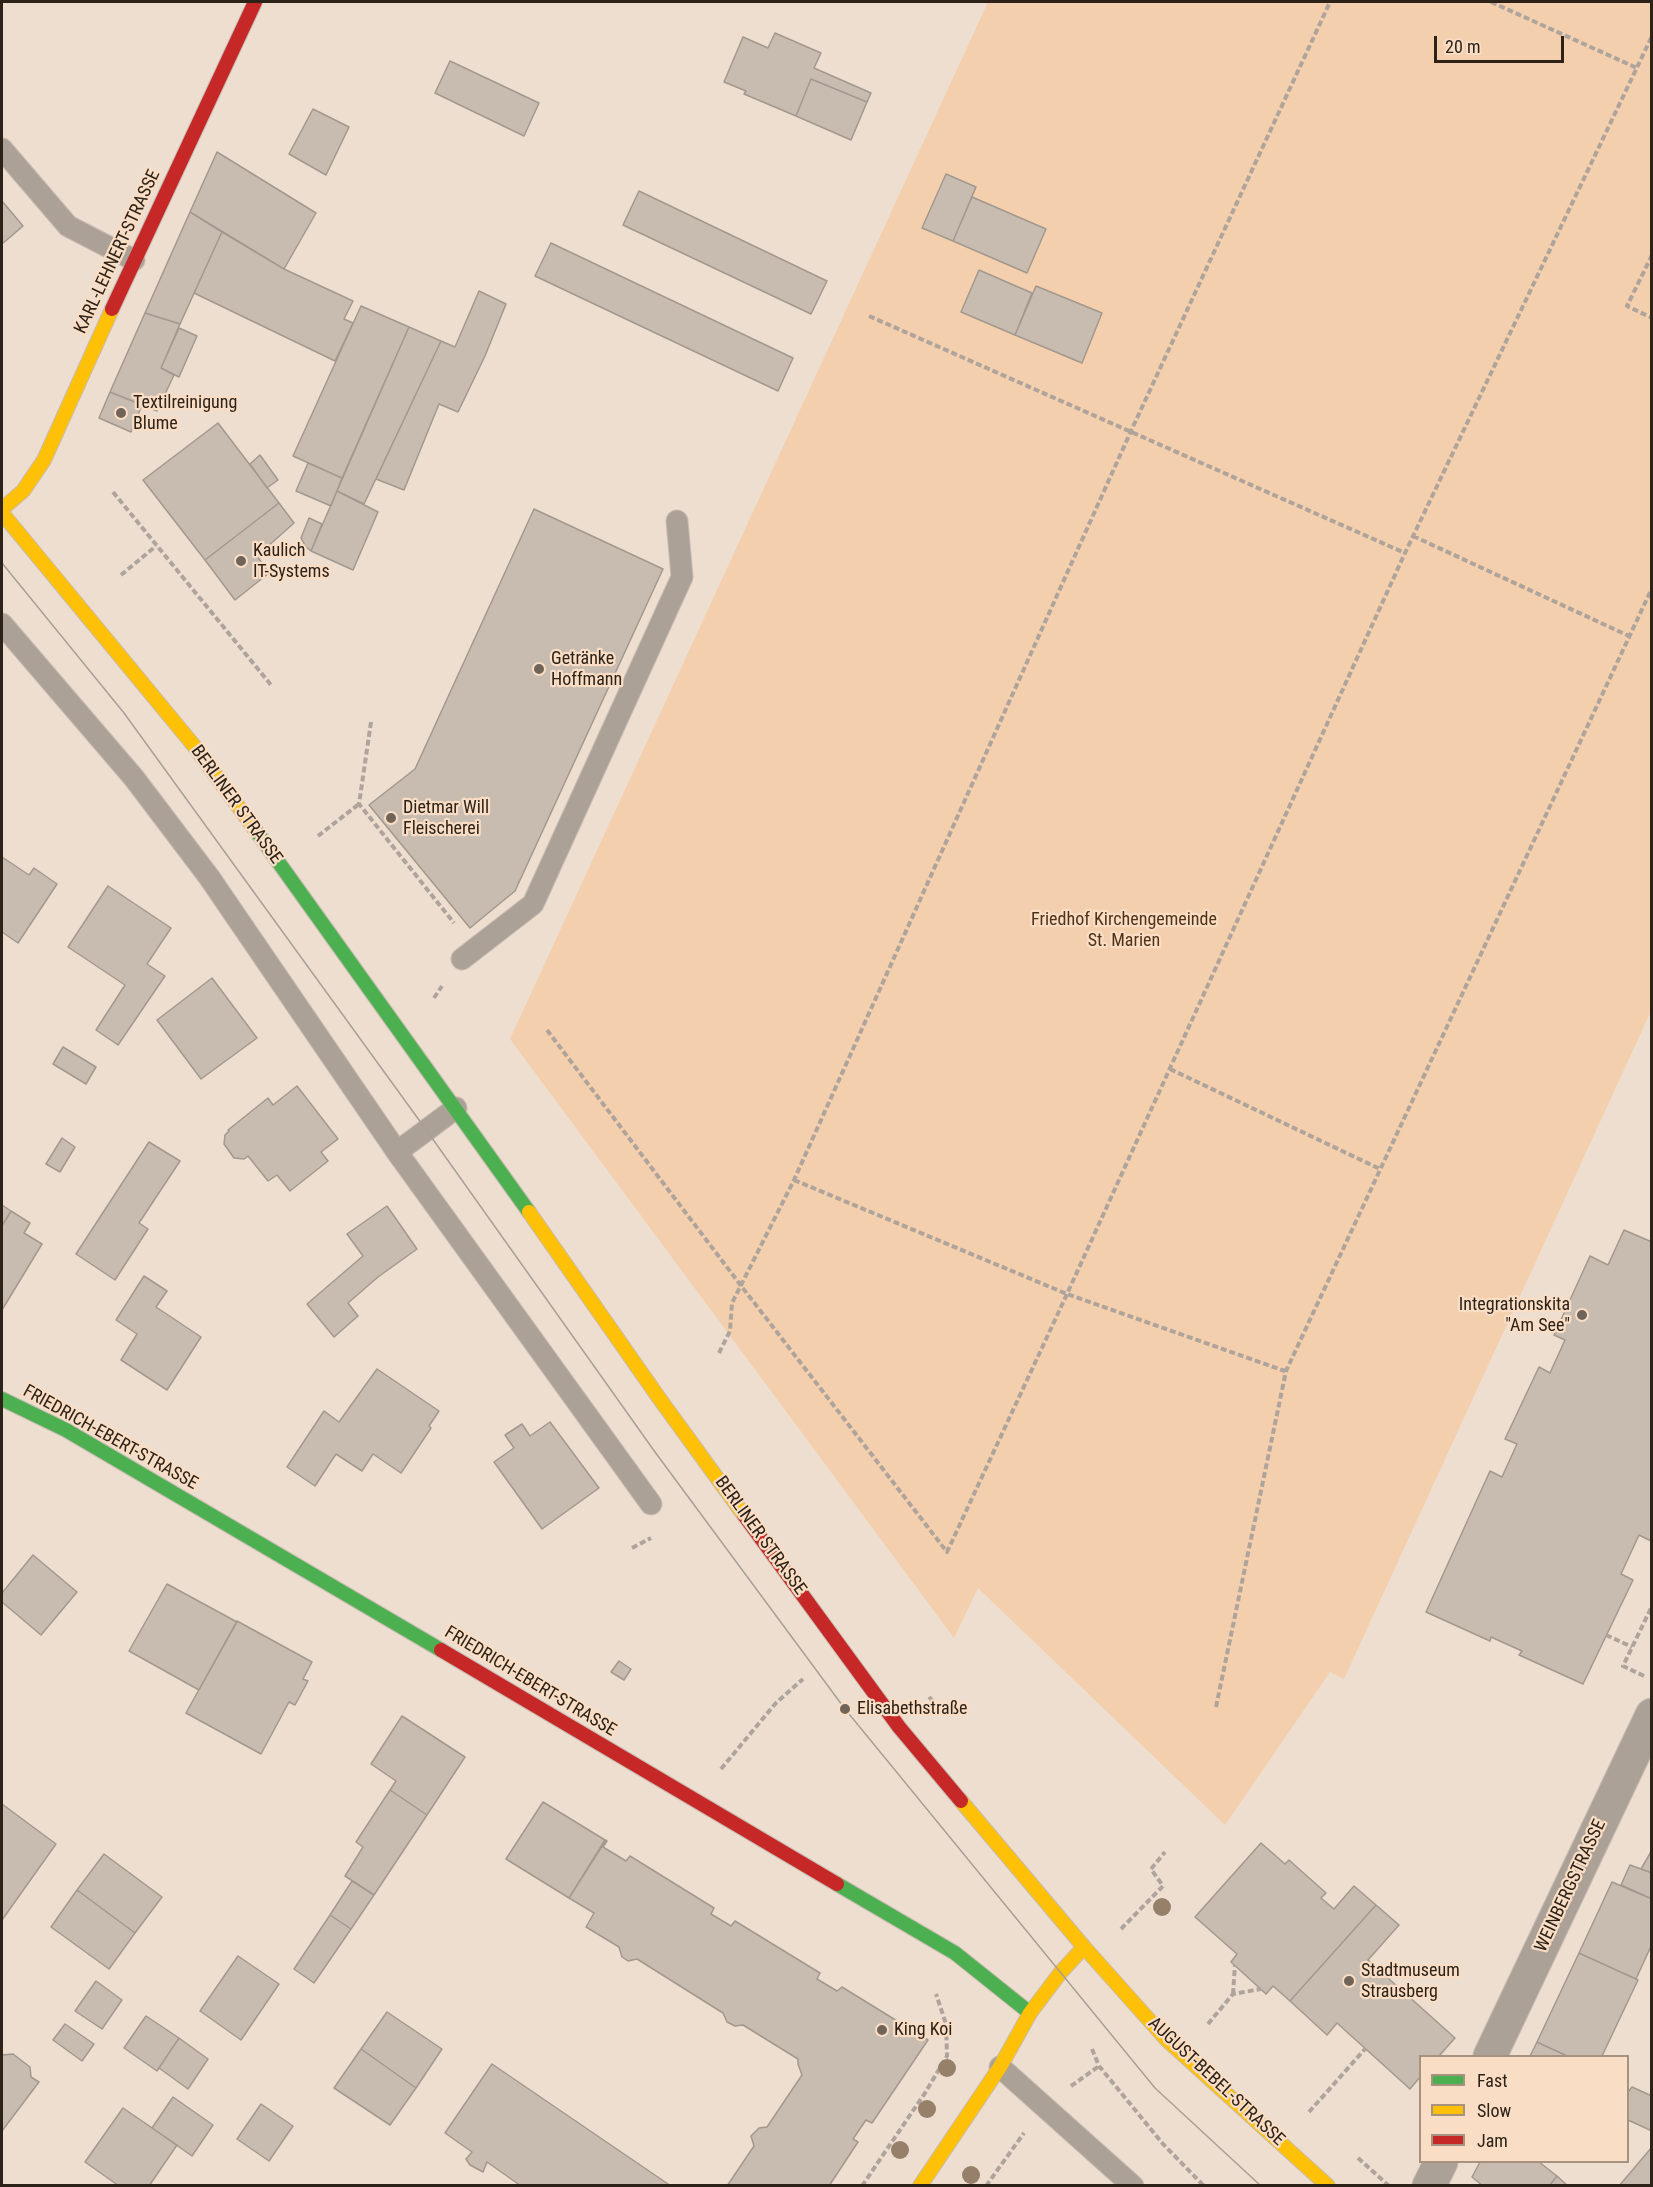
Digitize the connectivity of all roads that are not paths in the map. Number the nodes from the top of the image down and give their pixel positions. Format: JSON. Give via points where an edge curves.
{"nodes":[{"id":1,"x":255,"y":2,"type":"edge"},
{"id":2,"x":2,"y":149,"type":"edge"},
{"id":3,"x":134,"y":260,"type":"junction"},
{"id":4,"x":2,"y":511,"type":"edge"},
{"id":5,"x":677,"y":521,"type":"dead end"},
{"id":6,"x":2,"y":624,"type":"edge"},
{"id":7,"x":468,"y":954,"type":"road end"},
{"id":8,"x":456,"y":1108,"type":"junction"},
{"id":9,"x":397,"y":1152,"type":"junction"},
{"id":10,"x":2,"y":1399,"type":"edge"},
{"id":11,"x":651,"y":1504,"type":"dead end"},
{"id":12,"x":1652,"y":1715,"type":"edge"},
{"id":13,"x":1084,"y":1947,"type":"junction"},
{"id":14,"x":1030,"y":2013,"type":"junction"},
{"id":15,"x":1490,"y":2055,"type":"edge"},
{"id":16,"x":1000,"y":2067,"type":"junction"},
{"id":17,"x":1440,"y":2163,"type":"edge"},
{"id":18,"x":920,"y":2186,"type":"edge"},
{"id":19,"x":1133,"y":2186,"type":"edge"},
{"id":20,"x":1328,"y":2186,"type":"edge"},
{"id":21,"x":1429,"y":2186,"type":"edge"}],
"edges":[{"from":1,"to":3,"type":"street","name":"KARL-LEHNERT-STRASSE"},
{"from":2,"to":3,"type":"lane","via":[[68,226]]},
{"from":3,"to":4,"type":"street","name":"KARL-LEHNERT-STRASSE","via":[[44,460],[23,491]]},
{"from":4,"to":8,"type":"street","name":"BERLINER STRASSE","via":[[195,747]]},
{"from":5,"to":7,"type":"lane","via":[[682,577],[533,904]]},
{"from":6,"to":9,"type":"lane","via":[[134,778],[209,877]]},
{"from":8,"to":9,"type":"lane"},
{"from":8,"to":13,"type":"street","name":"BERLINER STRASSE","via":[[652,1388],[899,1726]]},
{"from":9,"to":11,"type":"lane"},
{"from":10,"to":14,"type":"street","name":"FRIEDRICH-EBERT-STRASSE","via":[[66,1430],[955,1953]]},
{"from":12,"to":15,"type":"street","name":"WEINBERGSTRASSE"},
{"from":13,"to":14,"type":"street"},
{"from":13,"to":20,"type":"street","name":"AUGUST-BEBEL-STRASSE","via":[[1166,2039]]},
{"from":14,"to":16,"type":"street"},
{"from":16,"to":18,"type":"street"},
{"from":16,"to":19,"type":"lane"},
{"from":17,"to":21,"type":"street"}]}
